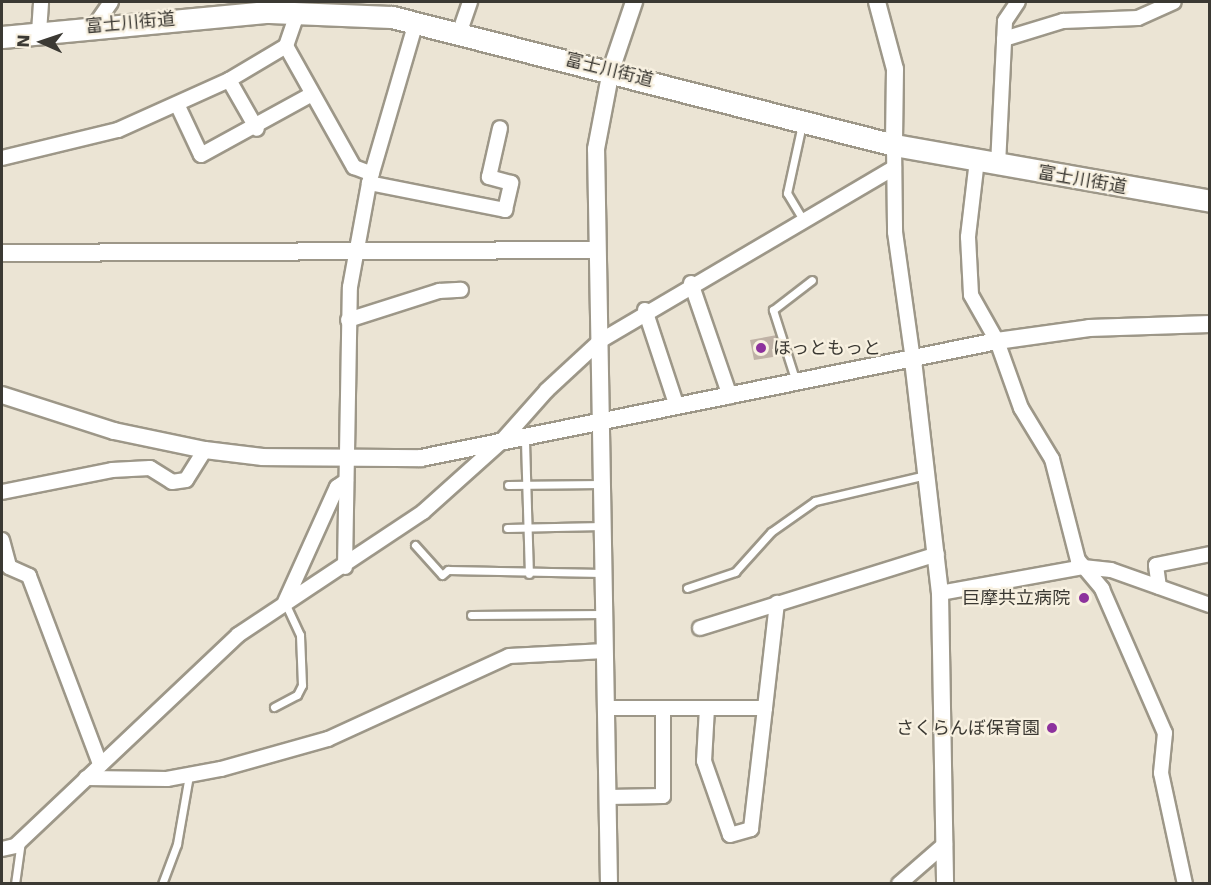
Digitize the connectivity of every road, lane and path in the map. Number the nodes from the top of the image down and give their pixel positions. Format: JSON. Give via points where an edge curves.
{"nodes":[{"id":1,"x":41,"y":2,"type":"edge"},
{"id":2,"x":111,"y":2,"type":"edge"},
{"id":3,"x":470,"y":2,"type":"edge"},
{"id":4,"x":634,"y":2,"type":"edge"},
{"id":5,"x":877,"y":2,"type":"edge"},
{"id":6,"x":1018,"y":2,"type":"edge"},
{"id":7,"x":1174,"y":2,"type":"edge"},
{"id":8,"x":267,"y":7,"type":"edge"},
{"id":9,"x":365,"y":9,"type":"edge"},
{"id":10,"x":297,"y":14,"type":"junction"},
{"id":11,"x":416,"y":22,"type":"junction"},
{"id":12,"x":94,"y":25,"type":"junction"},
{"id":13,"x":39,"y":32,"type":"junction"},
{"id":14,"x":460,"y":32,"type":"junction"},
{"id":15,"x":2,"y":37,"type":"edge"},
{"id":16,"x":1004,"y":39,"type":"junction"},
{"id":17,"x":286,"y":46,"type":"junction"},
{"id":18,"x":610,"y":70,"type":"junction"},
{"id":19,"x":229,"y":80,"type":"junction"},
{"id":20,"x":310,"y":94,"type":"junction"},
{"id":21,"x":177,"y":104,"type":"junction"},
{"id":22,"x":804,"y":119,"type":"junction"},
{"id":23,"x":500,"y":128,"type":"dead end"},
{"id":24,"x":256,"y":129,"type":"junction"},
{"id":25,"x":894,"y":145,"type":"junction"},
{"id":26,"x":2,"y":158,"type":"edge"},
{"id":27,"x":988,"y":162,"type":"junction"},
{"id":28,"x":894,"y":168,"type":"junction"},
{"id":29,"x":371,"y":179,"type":"junction"},
{"id":30,"x":1209,"y":199,"type":"edge"},
{"id":31,"x":802,"y":218,"type":"junction"},
{"id":32,"x":594,"y":250,"type":"junction"},
{"id":33,"x":356,"y":252,"type":"junction"},
{"id":34,"x":2,"y":254,"type":"edge"},
{"id":35,"x":812,"y":280,"type":"dead end"},
{"id":36,"x":691,"y":283,"type":"junction"},
{"id":37,"x":461,"y":290,"type":"dead end"},
{"id":38,"x":645,"y":310,"type":"junction"},
{"id":39,"x":348,"y":320,"type":"junction"},
{"id":40,"x":1209,"y":324,"type":"edge"},
{"id":41,"x":996,"y":341,"type":"junction"},
{"id":42,"x":600,"y":342,"type":"junction"},
{"id":43,"x":913,"y":360,"type":"junction"},
{"id":44,"x":796,"y":382,"type":"junction"},
{"id":45,"x":2,"y":395,"type":"edge"},
{"id":46,"x":730,"y":396,"type":"junction"},
{"id":47,"x":677,"y":407,"type":"junction"},
{"id":48,"x":601,"y":422,"type":"junction"},
{"id":49,"x":525,"y":441,"type":"junction"},
{"id":50,"x":500,"y":443,"type":"junction"},
{"id":51,"x":205,"y":450,"type":"junction"},
{"id":52,"x":346,"y":459,"type":"junction"},
{"id":53,"x":926,"y":475,"type":"junction"},
{"id":54,"x":346,"y":482,"type":"junction"},
{"id":55,"x":602,"y":484,"type":"junction"},
{"id":56,"x":527,"y":485,"type":"junction"},
{"id":57,"x":508,"y":486,"type":"dead end"},
{"id":58,"x":2,"y":492,"type":"edge"},
{"id":59,"x":603,"y":526,"type":"junction"},
{"id":60,"x":507,"y":528,"type":"dead end"},
{"id":61,"x":528,"y":528,"type":"junction"},
{"id":62,"x":2,"y":540,"type":"edge"},
{"id":63,"x":415,"y":546,"type":"dead end"},
{"id":64,"x":937,"y":554,"type":"junction"},
{"id":65,"x":1209,"y":554,"type":"edge"},
{"id":66,"x":5,"y":567,"type":"edge"},
{"id":67,"x":345,"y":567,"type":"junction"},
{"id":68,"x":1083,"y":567,"type":"junction"},
{"id":69,"x":603,"y":573,"type":"junction"},
{"id":70,"x":529,"y":574,"type":"junction"},
{"id":71,"x":1159,"y":587,"type":"junction"},
{"id":72,"x":687,"y":588,"type":"dead end"},
{"id":73,"x":940,"y":593,"type":"junction"},
{"id":74,"x":285,"y":602,"type":"junction"},
{"id":75,"x":777,"y":603,"type":"junction"},
{"id":76,"x":1209,"y":604,"type":"edge"},
{"id":77,"x":604,"y":614,"type":"junction"},
{"id":78,"x":471,"y":615,"type":"dead end"},
{"id":79,"x":700,"y":628,"type":"dead end"},
{"id":80,"x":605,"y":651,"type":"junction"},
{"id":81,"x":274,"y":707,"type":"dead end"},
{"id":82,"x":606,"y":708,"type":"junction"},
{"id":83,"x":663,"y":708,"type":"junction"},
{"id":84,"x":707,"y":708,"type":"junction"},
{"id":85,"x":765,"y":708,"type":"junction"},
{"id":86,"x":100,"y":764,"type":"junction"},
{"id":87,"x":189,"y":775,"type":"junction"},
{"id":88,"x":86,"y":778,"type":"junction"},
{"id":89,"x":608,"y":797,"type":"junction"},
{"id":90,"x":22,"y":840,"type":"junction"},
{"id":91,"x":945,"y":844,"type":"junction"},
{"id":92,"x":2,"y":849,"type":"edge"},
{"id":93,"x":15,"y":884,"type":"edge"},
{"id":94,"x":162,"y":884,"type":"edge"},
{"id":95,"x":609,"y":884,"type":"edge"},
{"id":96,"x":899,"y":884,"type":"edge"},
{"id":97,"x":945,"y":884,"type":"edge"},
{"id":98,"x":1185,"y":884,"type":"edge"}],
"edges":[{"from":1,"to":13,"type":"street"},
{"from":2,"to":12,"type":"street"},
{"from":3,"to":14,"type":"street"},
{"from":4,"to":18,"type":"street"},
{"from":5,"to":25,"type":"street","via":[[895,69]]},
{"from":6,"to":16,"type":"street","via":[[1005,21]]},
{"from":7,"to":16,"type":"street","via":[[1138,18],[1063,21]]},
{"from":8,"to":10,"type":"main road","name":"富士川街道"},
{"from":8,"to":12,"type":"main road","name":"富士川街道"},
{"from":9,"to":10,"type":"main road","name":"富士川街道"},
{"from":9,"to":11,"type":"main road","name":"富士川街道"},
{"from":10,"to":17,"type":"street"},
{"from":11,"to":14,"type":"main road","name":"富士川街道"},
{"from":11,"to":29,"type":"street"},
{"from":12,"to":13,"type":"main road","name":"富士川街道"},
{"from":13,"to":15,"type":"main road","name":"富士川街道"},
{"from":14,"to":18,"type":"main road","name":"富士川街道"},
{"from":16,"to":27,"type":"street"},
{"from":17,"to":19,"type":"street"},
{"from":17,"to":20,"type":"street"},
{"from":18,"to":22,"type":"main road","name":"富士川街道"},
{"from":18,"to":32,"type":"street","via":[[596,149]]},
{"from":19,"to":21,"type":"street"},
{"from":19,"to":24,"type":"street"},
{"from":20,"to":24,"type":"street"},
{"from":20,"to":29,"type":"street","via":[[354,168]]},
{"from":21,"to":24,"type":"street","via":[[201,156]]},
{"from":21,"to":26,"type":"street","via":[[118,130]]},
{"from":22,"to":25,"type":"main road","name":"富士川街道"},
{"from":22,"to":31,"type":"lane","via":[[787,193]]},
{"from":23,"to":29,"type":"street","via":[[489,177],[511,183],[505,210]]},
{"from":25,"to":27,"type":"main road","name":"富士川街道"},
{"from":25,"to":28,"type":"street"},
{"from":27,"to":30,"type":"main road","name":"富士川街道"},
{"from":27,"to":41,"type":"street","via":[[968,280]]},
{"from":28,"to":31,"type":"street"},
{"from":28,"to":43,"type":"street","via":[[895,232]]},
{"from":29,"to":33,"type":"street"},
{"from":31,"to":36,"type":"street"},
{"from":32,"to":33,"type":"street"},
{"from":32,"to":42,"type":"street"},
{"from":33,"to":34,"type":"street"},
{"from":33,"to":39,"type":"street"},
{"from":35,"to":44,"type":"lane","via":[[773,310]]},
{"from":36,"to":38,"type":"street"},
{"from":36,"to":46,"type":"street"},
{"from":37,"to":39,"type":"street","via":[[439,291]]},
{"from":38,"to":42,"type":"street"},
{"from":38,"to":47,"type":"street"},
{"from":39,"to":52,"type":"street"},
{"from":40,"to":41,"type":"street","via":[[1089,328]]},
{"from":41,"to":43,"type":"street"},
{"from":41,"to":68,"type":"street","via":[[1021,408],[1052,459]]},
{"from":42,"to":48,"type":"street"},
{"from":42,"to":50,"type":"street","via":[[547,390]]},
{"from":43,"to":44,"type":"street"},
{"from":43,"to":53,"type":"street"},
{"from":44,"to":46,"type":"street"},
{"from":45,"to":51,"type":"street","via":[[114,431]]},
{"from":46,"to":47,"type":"street"},
{"from":47,"to":48,"type":"street"},
{"from":48,"to":49,"type":"street"},
{"from":48,"to":55,"type":"street"},
{"from":49,"to":50,"type":"street"},
{"from":49,"to":56,"type":"lane"},
{"from":50,"to":52,"type":"street","via":[[421,458]]},
{"from":50,"to":67,"type":"street","via":[[423,512]]},
{"from":51,"to":52,"type":"street"},
{"from":51,"to":58,"type":"street","via":[[186,480],[172,482],[150,468],[112,470]]},
{"from":52,"to":54,"type":"street"},
{"from":53,"to":64,"type":"street"},
{"from":53,"to":72,"type":"lane","via":[[815,501],[771,532],[735,572]]},
{"from":54,"to":67,"type":"street"},
{"from":54,"to":74,"type":"street","via":[[337,487]]},
{"from":55,"to":56,"type":"lane"},
{"from":55,"to":59,"type":"street"},
{"from":56,"to":57,"type":"lane"},
{"from":56,"to":61,"type":"lane"},
{"from":59,"to":61,"type":"lane"},
{"from":59,"to":69,"type":"street"},
{"from":60,"to":61,"type":"lane"},
{"from":61,"to":70,"type":"lane"},
{"from":62,"to":66,"type":"street"},
{"from":63,"to":70,"type":"lane","via":[[442,575],[448,570]]},
{"from":64,"to":73,"type":"street"},
{"from":64,"to":75,"type":"street"},
{"from":65,"to":71,"type":"street","via":[[1156,565]]},
{"from":66,"to":86,"type":"street","via":[[28,576]]},
{"from":67,"to":74,"type":"street"},
{"from":68,"to":71,"type":"street","via":[[1112,570]]},
{"from":68,"to":73,"type":"street"},
{"from":68,"to":98,"type":"street","via":[[1102,589],[1165,733],[1161,773]]},
{"from":69,"to":70,"type":"lane"},
{"from":69,"to":77,"type":"street"},
{"from":71,"to":76,"type":"street"},
{"from":73,"to":91,"type":"street"},
{"from":74,"to":81,"type":"lane","via":[[300,635],[302,685],[297,695]]},
{"from":74,"to":86,"type":"street","via":[[182,683]]},
{"from":75,"to":79,"type":"street"},
{"from":75,"to":85,"type":"street"},
{"from":77,"to":78,"type":"lane"},
{"from":77,"to":80,"type":"street"},
{"from":80,"to":82,"type":"street"},
{"from":80,"to":87,"type":"street","via":[[509,656],[328,740]]},
{"from":82,"to":83,"type":"street"},
{"from":82,"to":89,"type":"street"},
{"from":83,"to":84,"type":"street"},
{"from":83,"to":89,"type":"street","via":[[663,796]]},
{"from":84,"to":85,"type":"street"},
{"from":84,"to":85,"type":"street","via":[[704,761],[729,836],[751,829]]},
{"from":86,"to":88,"type":"street"},
{"from":87,"to":88,"type":"street"},
{"from":87,"to":94,"type":"lane","via":[[177,844]]},
{"from":88,"to":90,"type":"street"},
{"from":89,"to":95,"type":"street"},
{"from":90,"to":92,"type":"street"},
{"from":90,"to":93,"type":"lane"},
{"from":91,"to":96,"type":"street"},
{"from":91,"to":97,"type":"street"}]}
